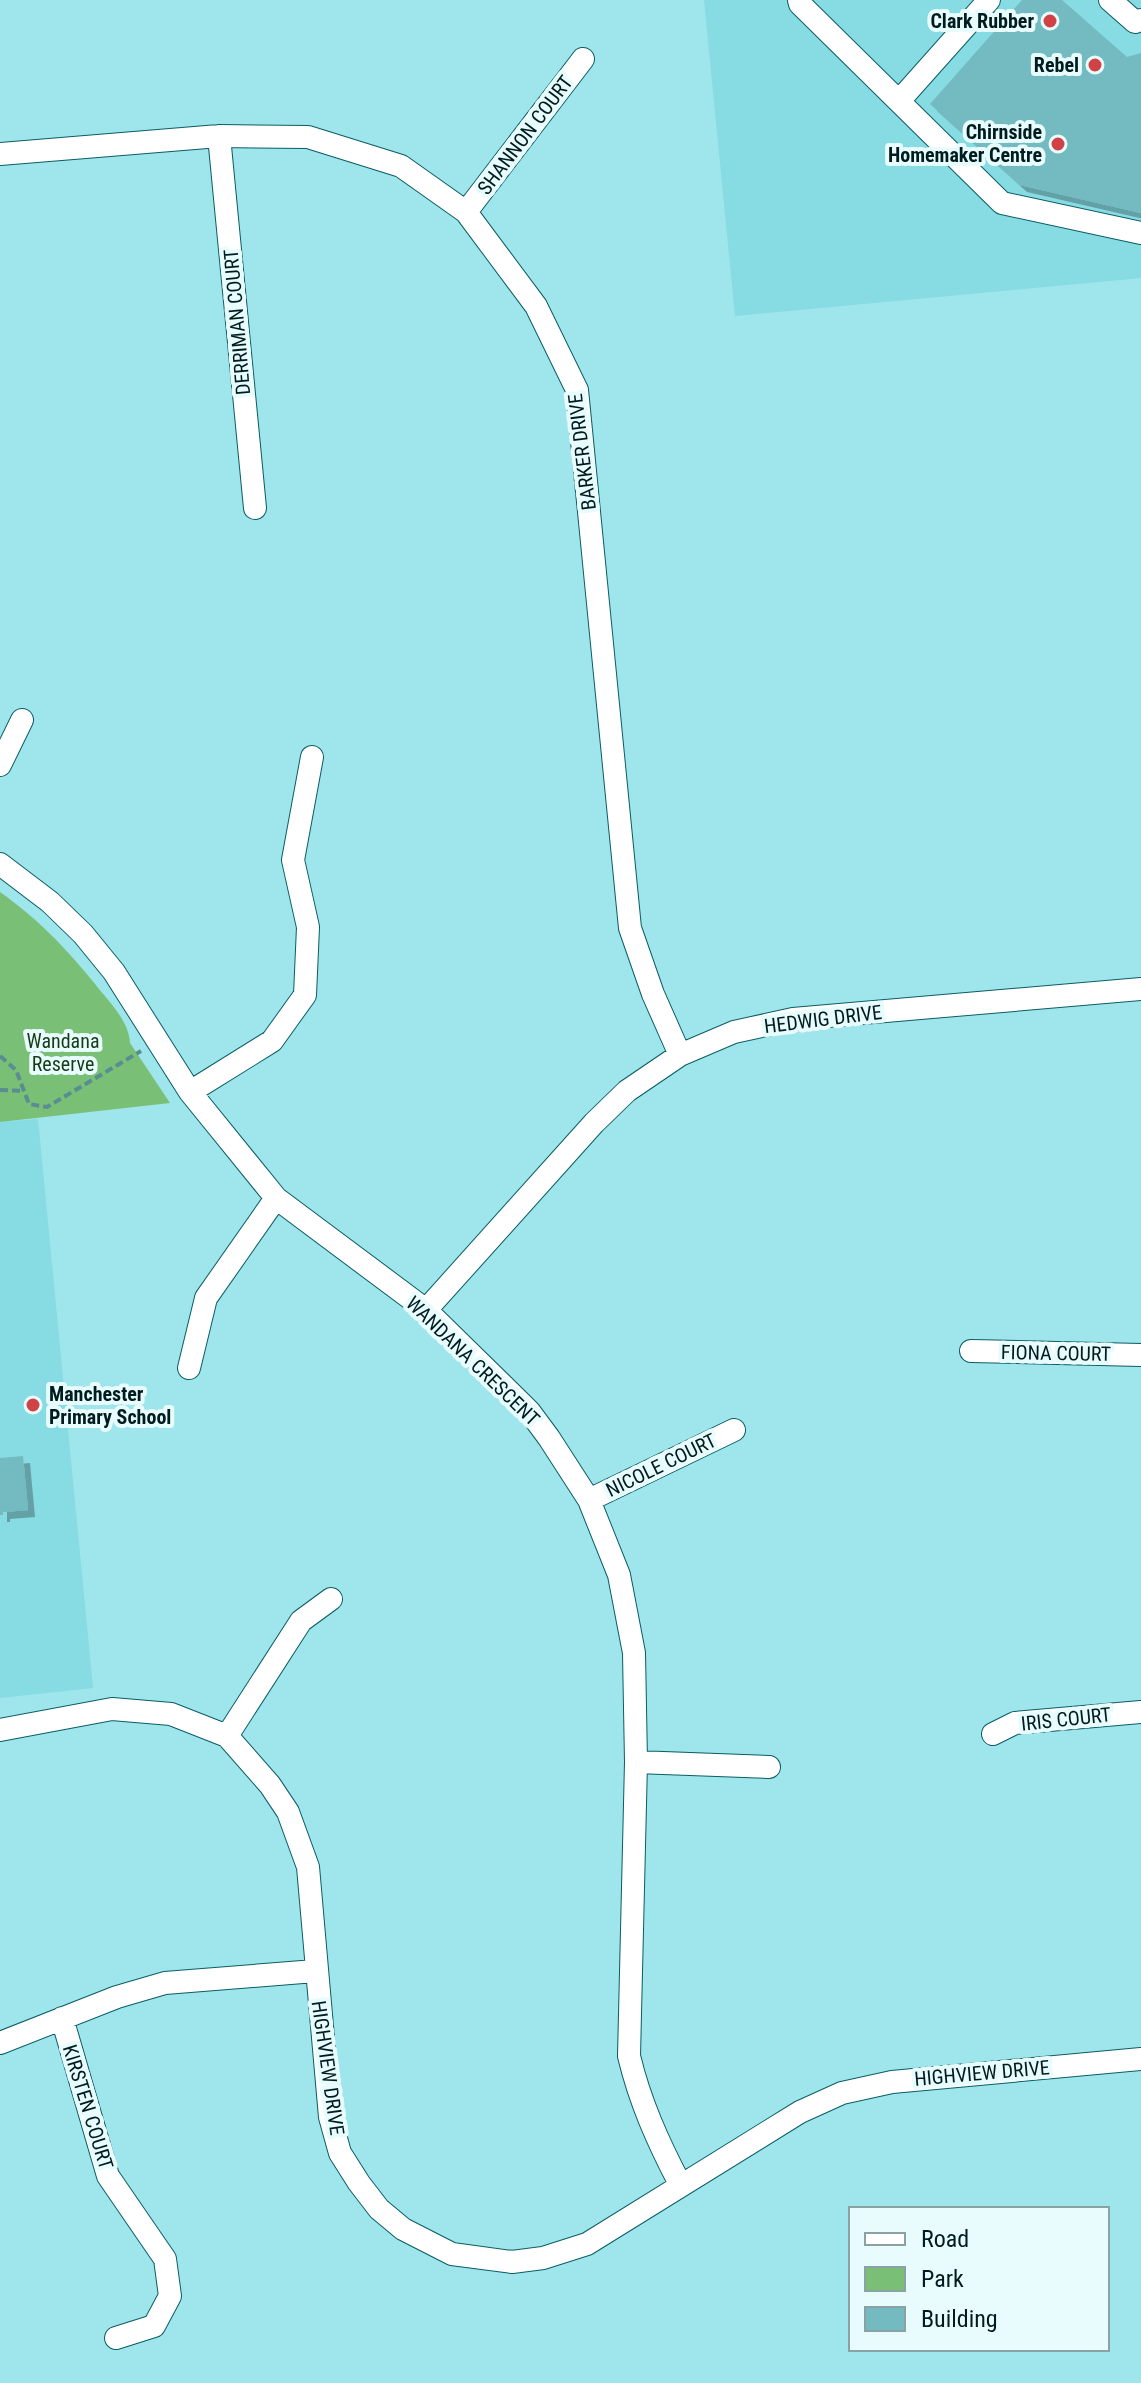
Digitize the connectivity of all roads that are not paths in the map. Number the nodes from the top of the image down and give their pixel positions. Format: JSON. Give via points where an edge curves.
{"nodes":[{"id":1,"x":799,"y":0,"type":"edge"},
{"id":2,"x":989,"y":0,"type":"edge"},
{"id":3,"x":1110,"y":0,"type":"edge"},
{"id":4,"x":1141,"y":20,"type":"edge"},
{"id":5,"x":583,"y":59,"type":"dead end"},
{"id":6,"x":899,"y":101,"type":"junction"},
{"id":7,"x":219,"y":136,"type":"junction"},
{"id":8,"x":0,"y":154,"type":"edge"},
{"id":9,"x":466,"y":212,"type":"junction"},
{"id":10,"x":1141,"y":233,"type":"edge"},
{"id":11,"x":255,"y":508,"type":"dead end"},
{"id":12,"x":22,"y":720,"type":"dead end"},
{"id":13,"x":312,"y":757,"type":"dead end"},
{"id":14,"x":0,"y":765,"type":"edge"},
{"id":15,"x":0,"y":864,"type":"edge"},
{"id":16,"x":1141,"y":989,"type":"edge"},
{"id":17,"x":680,"y":1055,"type":"junction"},
{"id":18,"x":190,"y":1092,"type":"junction"},
{"id":19,"x":276,"y":1198,"type":"junction"},
{"id":20,"x":426,"y":1310,"type":"junction"},
{"id":21,"x":971,"y":1351,"type":"dead end"},
{"id":22,"x":1141,"y":1355,"type":"edge"},
{"id":23,"x":189,"y":1368,"type":"dead end"},
{"id":24,"x":734,"y":1430,"type":"dead end"},
{"id":25,"x":589,"y":1500,"type":"junction"},
{"id":26,"x":331,"y":1599,"type":"dead end"},
{"id":27,"x":1141,"y":1712,"type":"edge"},
{"id":28,"x":0,"y":1730,"type":"edge"},
{"id":29,"x":993,"y":1734,"type":"dead end"},
{"id":30,"x":227,"y":1736,"type":"junction"},
{"id":31,"x":636,"y":1762,"type":"junction"},
{"id":32,"x":769,"y":1767,"type":"dead end"},
{"id":33,"x":315,"y":1971,"type":"junction"},
{"id":34,"x":62,"y":2018,"type":"junction"},
{"id":35,"x":0,"y":2043,"type":"edge"},
{"id":36,"x":1141,"y":2059,"type":"edge"},
{"id":37,"x":680,"y":2184,"type":"junction"},
{"id":38,"x":116,"y":2338,"type":"dead end"}],
"edges":[{"from":1,"to":6,"type":"street"},
{"from":2,"to":6,"type":"street"},
{"from":3,"to":4,"type":"street","via":[[1135,22]]},
{"from":5,"to":9,"type":"street","name":"SHANNON COURT"},
{"from":6,"to":10,"type":"street","via":[[1002,203]]},
{"from":7,"to":8,"type":"street","name":"BARKER DRIVE"},
{"from":7,"to":9,"type":"street","name":"BARKER DRIVE","via":[[308,137],[401,166]]},
{"from":7,"to":11,"type":"street","name":"DERRIMAN COURT"},
{"from":9,"to":17,"type":"street","name":"BARKER DRIVE","via":[[536,306],[577,390],[630,928]]},
{"from":12,"to":14,"type":"street"},
{"from":13,"to":18,"type":"street","via":[[293,860],[308,927],[305,995],[272,1041]]},
{"from":15,"to":18,"type":"street","name":"WANDANA CRESCENT","via":[[83,934],[114,972]]},
{"from":16,"to":17,"type":"street","name":"HEDWIG DRIVE","via":[[793,1019],[734,1032]]},
{"from":17,"to":20,"type":"street","name":"HEDWIG DRIVE","via":[[627,1091],[594,1123]]},
{"from":18,"to":19,"type":"street","name":"WANDANA CRESCENT"},
{"from":19,"to":20,"type":"street","name":"WANDANA CRESCENT"},
{"from":19,"to":23,"type":"street","via":[[206,1298]]},
{"from":20,"to":25,"type":"street","name":"WANDANA CRESCENT","via":[[529,1411]]},
{"from":21,"to":22,"type":"street","name":"FIONA COURT"},
{"from":24,"to":25,"type":"street","name":"NICOLE COURT"},
{"from":25,"to":31,"type":"street","name":"WANDANA CRESCENT","via":[[619,1575],[634,1653]]},
{"from":26,"to":30,"type":"street","via":[[301,1621]]},
{"from":27,"to":29,"type":"street","name":"IRIS COURT","via":[[1015,1723]]},
{"from":28,"to":30,"type":"street","name":"HIGHVIEW DRIVE","via":[[112,1709],[171,1714]]},
{"from":30,"to":33,"type":"street","name":"HIGHVIEW DRIVE","via":[[288,1812],[308,1867]]},
{"from":31,"to":32,"type":"street"},
{"from":31,"to":37,"type":"street","name":"WANDANA CRESCENT","via":[[629,2056],[651,2128]]},
{"from":33,"to":34,"type":"street","via":[[165,1983]]},
{"from":33,"to":37,"type":"street","name":"HIGHVIEW DRIVE","via":[[330,2117],[340,2153],[379,2209],[403,2229],[452,2254],[512,2262],[543,2258],[587,2244]]},
{"from":34,"to":35,"type":"street"},
{"from":34,"to":38,"type":"street","name":"KIRSTEN COURT","via":[[108,2176],[165,2259],[170,2296],[154,2326]]},
{"from":36,"to":37,"type":"street","name":"HIGHVIEW DRIVE","via":[[892,2082],[842,2093],[800,2112]]}]}
